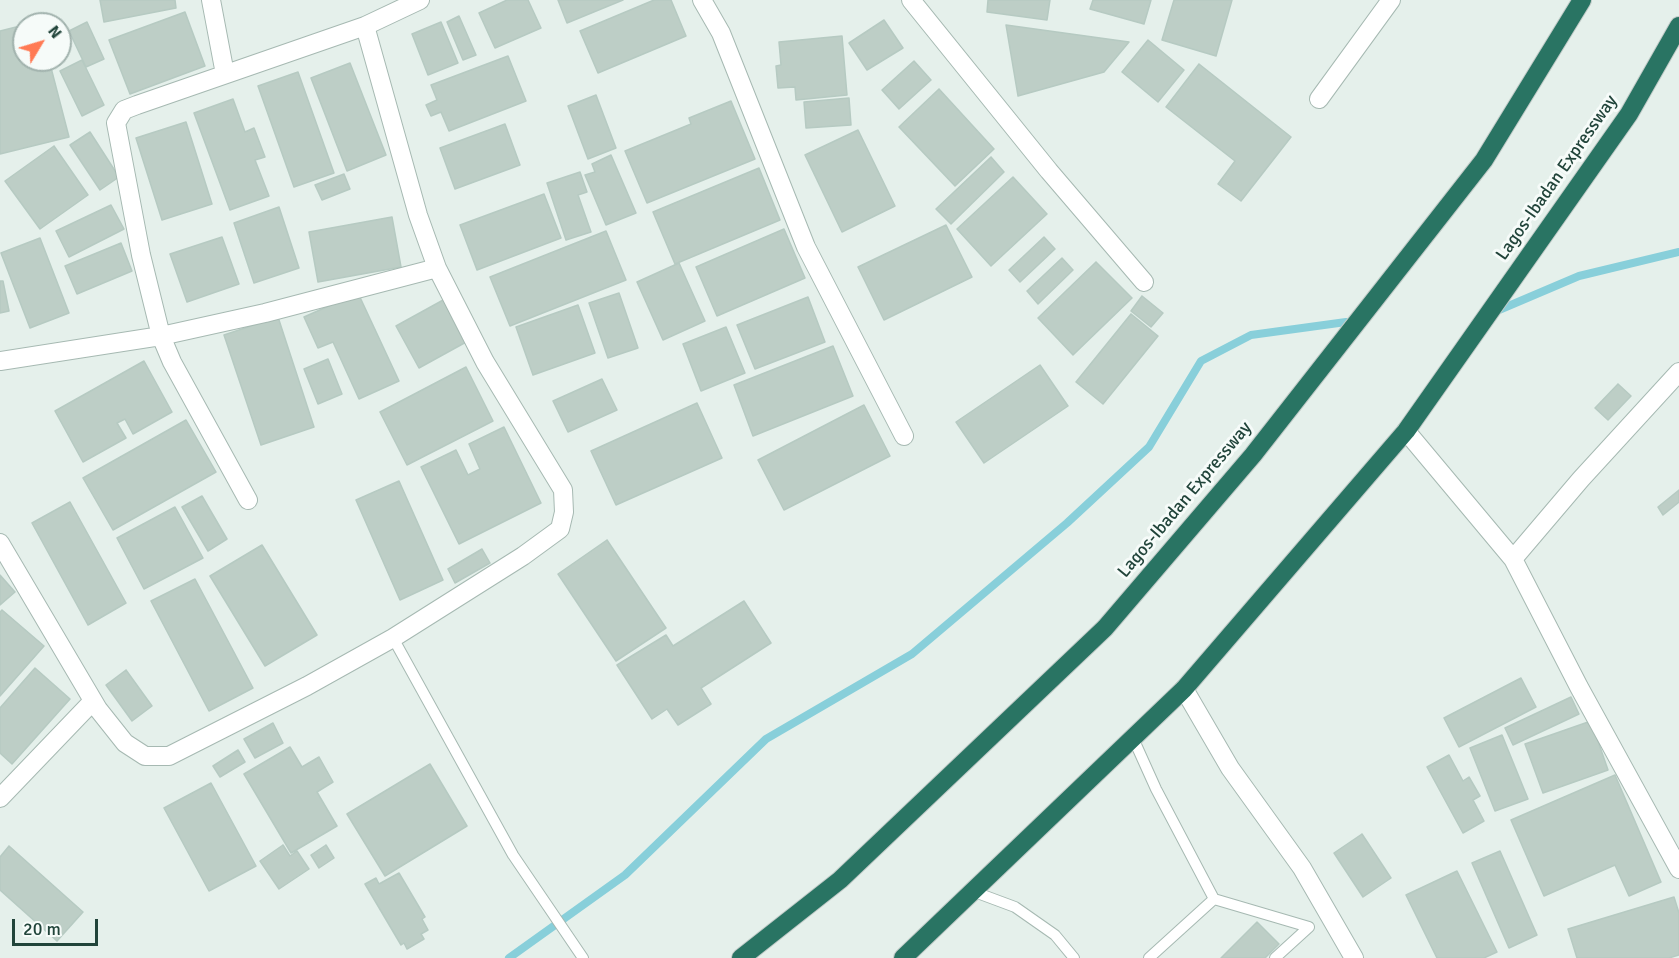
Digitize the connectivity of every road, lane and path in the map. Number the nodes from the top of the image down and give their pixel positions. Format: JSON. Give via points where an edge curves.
{"nodes":[{"id":1,"x":211,"y":0,"type":"edge"},
{"id":2,"x":420,"y":0,"type":"edge"},
{"id":3,"x":702,"y":0,"type":"edge"},
{"id":4,"x":911,"y":0,"type":"edge"},
{"id":5,"x":1391,"y":0,"type":"edge"},
{"id":6,"x":1582,"y":0,"type":"edge"},
{"id":7,"x":364,"y":26,"type":"junction"},
{"id":8,"x":1679,"y":26,"type":"edge"},
{"id":9,"x":225,"y":74,"type":"junction"},
{"id":10,"x":1319,"y":99,"type":"dead end"},
{"id":11,"x":437,"y":268,"type":"junction"},
{"id":12,"x":1144,"y":282,"type":"dead end"},
{"id":13,"x":161,"y":336,"type":"junction"},
{"id":14,"x":0,"y":361,"type":"edge"},
{"id":15,"x":1679,"y":372,"type":"edge"},
{"id":16,"x":1406,"y":432,"type":"junction"},
{"id":17,"x":904,"y":436,"type":"dead end"},
{"id":18,"x":248,"y":500,"type":"dead end"},
{"id":19,"x":0,"y":543,"type":"edge"},
{"id":20,"x":1513,"y":559,"type":"junction"},
{"id":21,"x":393,"y":638,"type":"junction"},
{"id":22,"x":1184,"y":689,"type":"junction"},
{"id":23,"x":93,"y":701,"type":"junction"},
{"id":24,"x":1133,"y":738,"type":"junction"},
{"id":25,"x":0,"y":798,"type":"edge"},
{"id":26,"x":1674,"y":847,"type":"edge"},
{"id":27,"x":1679,"y":869,"type":"edge"},
{"id":28,"x":972,"y":891,"type":"junction"},
{"id":29,"x":1214,"y":899,"type":"junction"},
{"id":30,"x":584,"y":958,"type":"edge"},
{"id":31,"x":741,"y":958,"type":"edge"},
{"id":32,"x":903,"y":958,"type":"edge"},
{"id":33,"x":1074,"y":958,"type":"edge"},
{"id":34,"x":1149,"y":958,"type":"edge"},
{"id":35,"x":1275,"y":958,"type":"edge"},
{"id":36,"x":1354,"y":958,"type":"edge"}],
"edges":[{"from":1,"to":9,"type":"street"},
{"from":2,"to":7,"type":"street"},
{"from":3,"to":17,"type":"street","via":[[721,33],[806,247]]},
{"from":4,"to":12,"type":"street"},
{"from":5,"to":10,"type":"street"},
{"from":6,"to":31,"type":"highway","name":"Lagos-Ibadan Expressway","via":[[1484,160],[1253,455],[1105,628],[840,880]]},
{"from":7,"to":9,"type":"street"},
{"from":7,"to":11,"type":"street","via":[[418,216]]},
{"from":8,"to":16,"type":"highway","name":"Lagos-Ibadan Expressway","via":[[1629,114]]},
{"from":9,"to":13,"type":"street","via":[[124,110],[116,123]]},
{"from":11,"to":13,"type":"street"},
{"from":11,"to":21,"type":"street","via":[[485,362],[563,490],[564,512],[560,529]]},
{"from":13,"to":14,"type":"street"},
{"from":13,"to":18,"type":"street"},
{"from":15,"to":20,"type":"street"},
{"from":16,"to":20,"type":"street"},
{"from":16,"to":22,"type":"highway","name":"Lagos-Ibadan Expressway"},
{"from":19,"to":23,"type":"street"},
{"from":20,"to":26,"type":"street","via":[[1579,687]]},
{"from":21,"to":23,"type":"street","via":[[169,756],[145,756],[125,743]]},
{"from":21,"to":30,"type":"lane","via":[[513,855]]},
{"from":22,"to":24,"type":"highway","name":"Lagos-Ibadan Expressway"},
{"from":22,"to":36,"type":"street","via":[[1230,768],[1302,868]]},
{"from":23,"to":25,"type":"street"},
{"from":24,"to":28,"type":"highway","name":"Lagos-Ibadan Expressway"},
{"from":24,"to":29,"type":"lane"},
{"from":26,"to":27,"type":"street"},
{"from":28,"to":32,"type":"highway","name":"Lagos-Ibadan Expressway"},
{"from":28,"to":33,"type":"lane","via":[[1015,907],[1054,935]]},
{"from":29,"to":34,"type":"lane"},
{"from":29,"to":35,"type":"lane","via":[[1308,927]]}]}
